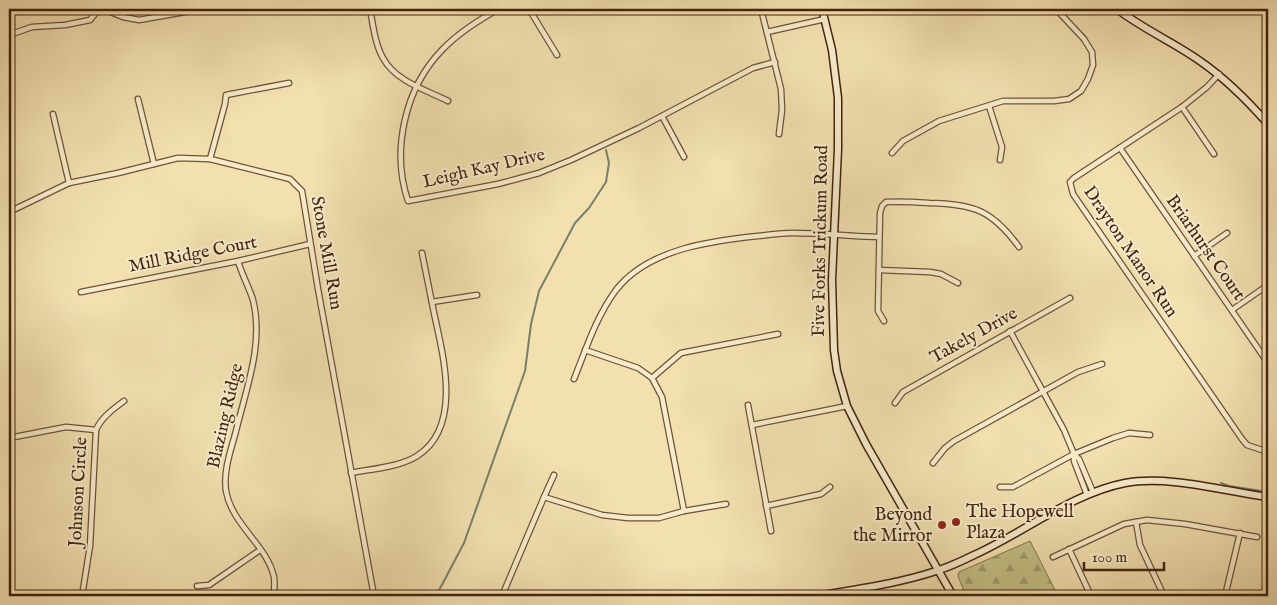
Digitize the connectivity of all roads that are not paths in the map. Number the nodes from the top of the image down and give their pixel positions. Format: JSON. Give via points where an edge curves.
{"nodes":[{"id":1,"x":101,"y":9,"type":"edge"},
{"id":2,"x":202,"y":9,"type":"edge"},
{"id":3,"x":370,"y":9,"type":"edge"},
{"id":4,"x":498,"y":9,"type":"edge"},
{"id":5,"x":529,"y":9,"type":"edge"},
{"id":6,"x":761,"y":9,"type":"edge"},
{"id":7,"x":822,"y":9,"type":"edge"},
{"id":8,"x":1056,"y":9,"type":"edge"},
{"id":9,"x":1117,"y":9,"type":"edge"},
{"id":10,"x":824,"y":19,"type":"junction"},
{"id":11,"x":767,"y":32,"type":"junction"},
{"id":12,"x":9,"y":35,"type":"edge"},
{"id":13,"x":557,"y":55,"type":"dead end"},
{"id":14,"x":775,"y":62,"type":"junction"},
{"id":15,"x":1218,"y":74,"type":"junction"},
{"id":16,"x":289,"y":83,"type":"dead end"},
{"id":17,"x":417,"y":86,"type":"junction"},
{"id":18,"x":138,"y":99,"type":"dead end"},
{"id":19,"x":448,"y":101,"type":"dead end"},
{"id":20,"x":988,"y":106,"type":"junction"},
{"id":21,"x":1182,"y":107,"type":"junction"},
{"id":22,"x":53,"y":114,"type":"dead end"},
{"id":23,"x":662,"y":116,"type":"junction"},
{"id":24,"x":1268,"y":124,"type":"edge"},
{"id":25,"x":778,"y":134,"type":"dead end"},
{"id":26,"x":1120,"y":148,"type":"junction"},
{"id":27,"x":892,"y":152,"type":"dead end"},
{"id":28,"x":1214,"y":154,"type":"dead end"},
{"id":29,"x":684,"y":157,"type":"dead end"},
{"id":30,"x":210,"y":159,"type":"junction"},
{"id":31,"x":1000,"y":160,"type":"dead end"},
{"id":32,"x":154,"y":164,"type":"junction"},
{"id":33,"x":69,"y":183,"type":"junction"},
{"id":34,"x":9,"y":212,"type":"edge"},
{"id":35,"x":1227,"y":233,"type":"dead end"},
{"id":36,"x":835,"y":236,"type":"junction"},
{"id":37,"x":879,"y":237,"type":"junction"},
{"id":38,"x":310,"y":244,"type":"junction"},
{"id":39,"x":1019,"y":247,"type":"dead end"},
{"id":40,"x":422,"y":253,"type":"dead end"},
{"id":41,"x":1194,"y":256,"type":"junction"},
{"id":42,"x":238,"y":261,"type":"junction"},
{"id":43,"x":879,"y":270,"type":"junction"},
{"id":44,"x":958,"y":283,"type":"dead end"},
{"id":45,"x":1268,"y":285,"type":"edge"},
{"id":46,"x":82,"y":292,"type":"dead end"},
{"id":47,"x":477,"y":295,"type":"dead end"},
{"id":48,"x":1070,"y":298,"type":"dead end"},
{"id":49,"x":432,"y":302,"type":"junction"},
{"id":50,"x":1232,"y":310,"type":"junction"},
{"id":51,"x":884,"y":321,"type":"dead end"},
{"id":52,"x":1010,"y":332,"type":"junction"},
{"id":53,"x":778,"y":334,"type":"dead end"},
{"id":54,"x":585,"y":350,"type":"junction"},
{"id":55,"x":1268,"y":363,"type":"edge"},
{"id":56,"x":1102,"y":364,"type":"dead end"},
{"id":57,"x":652,"y":378,"type":"junction"},
{"id":58,"x":574,"y":380,"type":"dead end"},
{"id":59,"x":1044,"y":391,"type":"junction"},
{"id":60,"x":124,"y":401,"type":"dead end"},
{"id":61,"x":895,"y":403,"type":"dead end"},
{"id":62,"x":748,"y":405,"type":"dead end"},
{"id":63,"x":847,"y":406,"type":"junction"},
{"id":64,"x":752,"y":425,"type":"junction"},
{"id":65,"x":96,"y":430,"type":"junction"},
{"id":66,"x":1150,"y":435,"type":"dead end"},
{"id":67,"x":9,"y":438,"type":"edge"},
{"id":68,"x":1268,"y":452,"type":"edge"},
{"id":69,"x":1074,"y":454,"type":"junction"},
{"id":70,"x":933,"y":463,"type":"dead end"},
{"id":71,"x":351,"y":473,"type":"junction"},
{"id":72,"x":554,"y":475,"type":"dead end"},
{"id":73,"x":830,"y":487,"type":"dead end"},
{"id":74,"x":1000,"y":487,"type":"dead end"},
{"id":75,"x":1090,"y":494,"type":"junction"},
{"id":76,"x":544,"y":497,"type":"junction"},
{"id":77,"x":1268,"y":497,"type":"edge"},
{"id":78,"x":726,"y":504,"type":"dead end"},
{"id":79,"x":766,"y":506,"type":"junction"},
{"id":80,"x":684,"y":511,"type":"junction"},
{"id":81,"x":1136,"y":522,"type":"junction"},
{"id":82,"x":771,"y":531,"type":"dead end"},
{"id":83,"x":1240,"y":533,"type":"junction"},
{"id":84,"x":1257,"y":537,"type":"dead end"},
{"id":85,"x":1069,"y":549,"type":"junction"},
{"id":86,"x":260,"y":550,"type":"junction"},
{"id":87,"x":1053,"y":557,"type":"dead end"},
{"id":88,"x":938,"y":571,"type":"junction"},
{"id":89,"x":197,"y":586,"type":"dead end"},
{"id":90,"x":82,"y":596,"type":"edge"},
{"id":91,"x":274,"y":596,"type":"edge"},
{"id":92,"x":374,"y":596,"type":"edge"},
{"id":93,"x":502,"y":596,"type":"edge"},
{"id":94,"x":816,"y":596,"type":"edge"},
{"id":95,"x":953,"y":596,"type":"edge"},
{"id":96,"x":1092,"y":596,"type":"edge"},
{"id":97,"x":1164,"y":596,"type":"edge"},
{"id":98,"x":1225,"y":596,"type":"edge"}],
"edges":[{"from":1,"to":2,"type":"street","via":[[139,20]]},
{"from":1,"to":12,"type":"street","via":[[90,20],[32,27]]},
{"from":3,"to":17,"type":"street","via":[[382,58],[392,71]]},
{"from":4,"to":17,"type":"street","name":"Leigh Kay Drive","via":[[470,26],[442,50]]},
{"from":5,"to":13,"type":"street"},
{"from":6,"to":11,"type":"street"},
{"from":7,"to":10,"type":"street","name":"Five Forks Trickum Road"},
{"from":8,"to":20,"type":"street","via":[[1092,52],[1093,65],[1081,91],[1069,99],[1003,101]]},
{"from":9,"to":15,"type":"street"},
{"from":10,"to":11,"type":"street"},
{"from":10,"to":36,"type":"street","name":"Five Forks Trickum Road","via":[[838,98]]},
{"from":11,"to":14,"type":"street"},
{"from":14,"to":23,"type":"street","name":"Leigh Kay Drive","via":[[753,68]]},
{"from":14,"to":25,"type":"street","via":[[782,99]]},
{"from":15,"to":21,"type":"street","name":"Drayton Manor Run"},
{"from":15,"to":24,"type":"street"},
{"from":16,"to":30,"type":"street","via":[[226,95]]},
{"from":17,"to":19,"type":"street"},
{"from":17,"to":23,"type":"street","name":"Leigh Kay Drive","via":[[407,112],[402,139],[402,168],[408,201],[539,173]]},
{"from":18,"to":32,"type":"street"},
{"from":20,"to":27,"type":"street","via":[[939,121],[902,140]]},
{"from":20,"to":31,"type":"street","via":[[1002,147]]},
{"from":21,"to":26,"type":"street","name":"Drayton Manor Run"},
{"from":21,"to":28,"type":"street"},
{"from":22,"to":33,"type":"street"},
{"from":23,"to":29,"type":"street"},
{"from":26,"to":41,"type":"street","name":"Briarhurst Court"},
{"from":26,"to":68,"type":"street","name":"Drayton Manor Run","via":[[1070,182],[1073,194],[1242,439],[1247,445]]},
{"from":30,"to":32,"type":"street","name":"Stone Mill Run","via":[[178,158]]},
{"from":30,"to":38,"type":"street","name":"Stone Mill Run","via":[[290,179],[302,191]]},
{"from":32,"to":33,"type":"street","name":"Stone Mill Run"},
{"from":33,"to":34,"type":"street","name":"Stone Mill Run"},
{"from":35,"to":41,"type":"street"},
{"from":36,"to":37,"type":"street"},
{"from":36,"to":54,"type":"street","via":[[791,233],[729,239],[660,257],[635,272],[616,289],[598,318]]},
{"from":36,"to":63,"type":"street","name":"Five Forks Trickum Road","via":[[832,280],[834,350]]},
{"from":37,"to":39,"type":"street","via":[[880,213],[886,202],[953,203],[988,214]]},
{"from":37,"to":43,"type":"street"},
{"from":38,"to":42,"type":"street","name":"Mill Ridge Court"},
{"from":38,"to":71,"type":"street","name":"Stone Mill Run"},
{"from":40,"to":49,"type":"street"},
{"from":41,"to":50,"type":"street","name":"Briarhurst Court"},
{"from":42,"to":46,"type":"street","name":"Mill Ridge Court"},
{"from":42,"to":86,"type":"street","name":"Blazing Ridge","via":[[253,302],[257,332],[252,369],[226,470],[226,491],[236,516]]},
{"from":43,"to":44,"type":"street","via":[[930,272],[942,274]]},
{"from":43,"to":51,"type":"street","via":[[878,311]]},
{"from":45,"to":50,"type":"street"},
{"from":47,"to":49,"type":"street"},
{"from":48,"to":52,"type":"street","name":"Takely Drive"},
{"from":49,"to":71,"type":"street","via":[[445,367],[445,408],[439,430],[428,447],[407,461]]},
{"from":50,"to":55,"type":"street","name":"Briarhurst Court"},
{"from":52,"to":59,"type":"street"},
{"from":52,"to":61,"type":"street","name":"Takely Drive","via":[[903,392]]},
{"from":53,"to":57,"type":"street","via":[[681,353]]},
{"from":54,"to":57,"type":"street","via":[[638,368]]},
{"from":54,"to":58,"type":"street"},
{"from":56,"to":59,"type":"street","via":[[1078,372]]},
{"from":57,"to":80,"type":"street","via":[[662,396]]},
{"from":59,"to":69,"type":"street"},
{"from":59,"to":70,"type":"street","via":[[951,444]]},
{"from":60,"to":65,"type":"street","name":"Johnson Circle","via":[[98,424]]},
{"from":62,"to":64,"type":"street"},
{"from":63,"to":64,"type":"street"},
{"from":63,"to":88,"type":"street","name":"Five Forks Trickum Road"},
{"from":64,"to":79,"type":"street"},
{"from":65,"to":67,"type":"street","via":[[66,427]]},
{"from":65,"to":90,"type":"street","name":"Johnson Circle","via":[[90,546]]},
{"from":66,"to":69,"type":"street","via":[[1129,433]]},
{"from":69,"to":74,"type":"street","via":[[1013,487]]},
{"from":69,"to":75,"type":"street","via":[[1079,458]]},
{"from":71,"to":92,"type":"street","name":"Stone Mill Run"},
{"from":72,"to":76,"type":"street"},
{"from":73,"to":79,"type":"street","via":[[821,494]]},
{"from":75,"to":77,"type":"street","via":[[1124,483],[1155,481]]},
{"from":75,"to":88,"type":"street","via":[[1002,542]]},
{"from":76,"to":80,"type":"street","via":[[602,515],[628,518],[659,518]]},
{"from":76,"to":93,"type":"street"},
{"from":78,"to":80,"type":"street"},
{"from":79,"to":82,"type":"street"},
{"from":81,"to":83,"type":"street","via":[[1166,521]]},
{"from":81,"to":85,"type":"street","via":[[1124,524]]},
{"from":81,"to":97,"type":"street","via":[[1140,545]]},
{"from":83,"to":84,"type":"street"},
{"from":83,"to":98,"type":"street"},
{"from":85,"to":87,"type":"street"},
{"from":85,"to":96,"type":"street"},
{"from":86,"to":89,"type":"street","via":[[209,584]]},
{"from":86,"to":91,"type":"street","name":"Blazing Ridge","via":[[274,576]]},
{"from":88,"to":94,"type":"street"},
{"from":88,"to":95,"type":"street","name":"Five Forks Trickum Road"}]}
